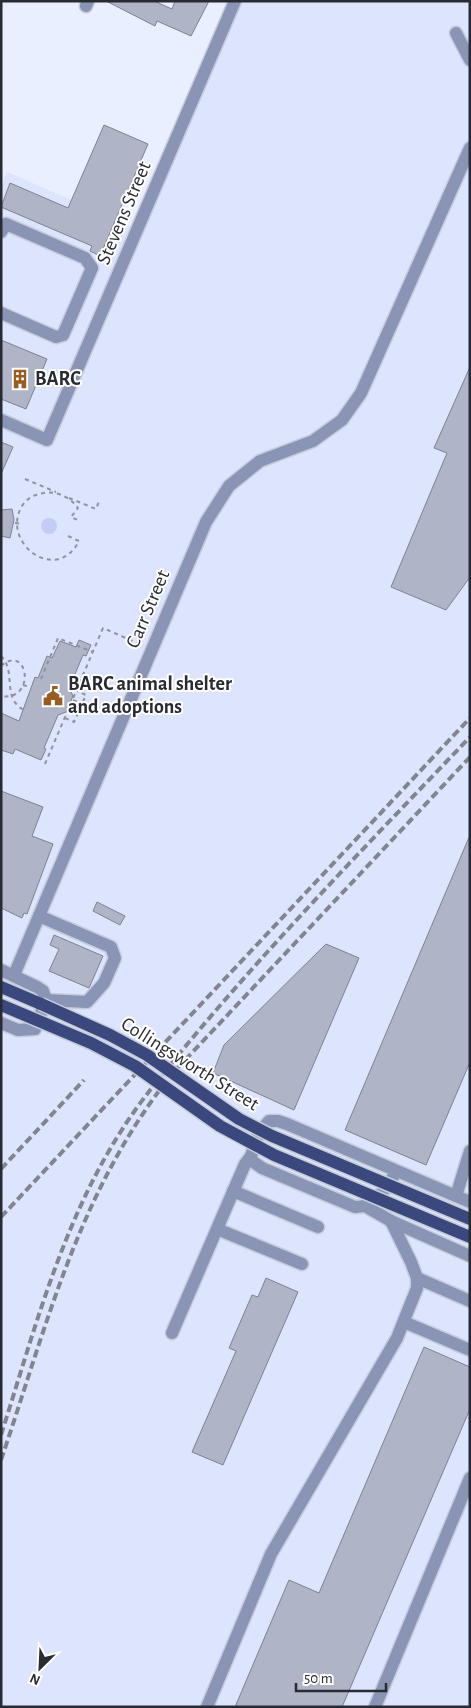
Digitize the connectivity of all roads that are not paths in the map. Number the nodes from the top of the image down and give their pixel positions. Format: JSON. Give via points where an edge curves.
{"nodes":[{"id":1,"x":235,"y":1,"type":"edge"},
{"id":2,"x":456,"y":33,"type":"dead end"},
{"id":3,"x":470,"y":60,"type":"edge"},
{"id":4,"x":470,"y":148,"type":"edge"},
{"id":5,"x":1,"y":232,"type":"edge"},
{"id":6,"x":1,"y":314,"type":"edge"},
{"id":7,"x":1,"y":420,"type":"edge"},
{"id":8,"x":39,"y":916,"type":"junction"},
{"id":9,"x":1,"y":970,"type":"edge"},
{"id":10,"x":14,"y":975,"type":"junction"},
{"id":11,"x":1,"y":987,"type":"edge"},
{"id":12,"x":46,"y":1000,"type":"junction"},
{"id":13,"x":1,"y":1005,"type":"edge"},
{"id":14,"x":1,"y":1023,"type":"edge"},
{"id":15,"x":251,"y":1156,"type":"junction"},
{"id":16,"x":469,"y":1158,"type":"edge"},
{"id":17,"x":396,"y":1171,"type":"junction"},
{"id":18,"x":233,"y":1191,"type":"junction"},
{"id":19,"x":456,"y":1196,"type":"junction"},
{"id":20,"x":470,"y":1202,"type":"edge"},
{"id":21,"x":365,"y":1206,"type":"junction"},
{"id":22,"x":470,"y":1219,"type":"edge"},
{"id":23,"x":391,"y":1222,"type":"junction"},
{"id":24,"x":318,"y":1227,"type":"dead end"},
{"id":25,"x":217,"y":1229,"type":"junction"},
{"id":26,"x":470,"y":1237,"type":"edge"},
{"id":27,"x":470,"y":1256,"type":"edge"},
{"id":28,"x":302,"y":1264,"type":"dead end"},
{"id":29,"x":417,"y":1278,"type":"junction"},
{"id":30,"x":470,"y":1300,"type":"edge"},
{"id":31,"x":404,"y":1322,"type":"junction"},
{"id":32,"x":172,"y":1333,"type":"dead end"},
{"id":33,"x":470,"y":1350,"type":"edge"},
{"id":34,"x":470,"y":1478,"type":"edge"},
{"id":35,"x":207,"y":1707,"type":"edge"},
{"id":36,"x":375,"y":1707,"type":"edge"}],
"edges":[{"from":1,"to":7,"type":"street","name":"Stevens Street","via":[[47,440]]},
{"from":2,"to":3,"type":"street"},
{"from":4,"to":8,"type":"street","name":"Carr Street","via":[[361,393],[342,420],[313,442],[260,461],[229,486],[206,522]]},
{"from":5,"to":6,"type":"street","via":[[6,224],[85,258],[92,268],[63,334],[56,337]]},
{"from":8,"to":10,"type":"street","name":"Carr Street"},
{"from":8,"to":12,"type":"street","via":[[111,947],[115,958],[104,983],[87,1002]]},
{"from":9,"to":10,"type":"street"},
{"from":10,"to":12,"type":"street","via":[[43,990]]},
{"from":11,"to":22,"type":"main road","name":"Collingsworth Street","bridge":true,"via":[[132,1047],[240,1119],[272,1136]]},
{"from":12,"to":14,"type":"street","via":[[35,1029],[18,1030]]},
{"from":13,"to":26,"type":"main road","name":"Collingsworth Street","bridge":true,"via":[[91,1043],[135,1066],[220,1126],[274,1155]]},
{"from":15,"to":17,"type":"street","name":"Collingsworth Street","via":[[262,1127],[269,1121],[278,1121]]},
{"from":15,"to":18,"type":"street","name":"Collingsworth Street","via":[[244,1164]]},
{"from":15,"to":21,"type":"street","via":[[252,1161],[262,1168],[351,1205]]},
{"from":16,"to":19,"type":"street"},
{"from":17,"to":19,"type":"street","name":"Collingsworth Street"},
{"from":17,"to":21,"type":"street","via":[[392,1182]]},
{"from":18,"to":24,"type":"street"},
{"from":18,"to":25,"type":"street","name":"Collingsworth Street"},
{"from":19,"to":20,"type":"street","name":"Collingsworth Street"},
{"from":21,"to":23,"type":"street"},
{"from":23,"to":27,"type":"street"},
{"from":23,"to":29,"type":"street"},
{"from":25,"to":28,"type":"street"},
{"from":25,"to":32,"type":"street","name":"Collingsworth Street"},
{"from":29,"to":30,"type":"street"},
{"from":29,"to":31,"type":"street","via":[[417,1288]]},
{"from":31,"to":33,"type":"street"},
{"from":31,"to":35,"type":"street","via":[[271,1554]]},
{"from":34,"to":36,"type":"street"}]}
